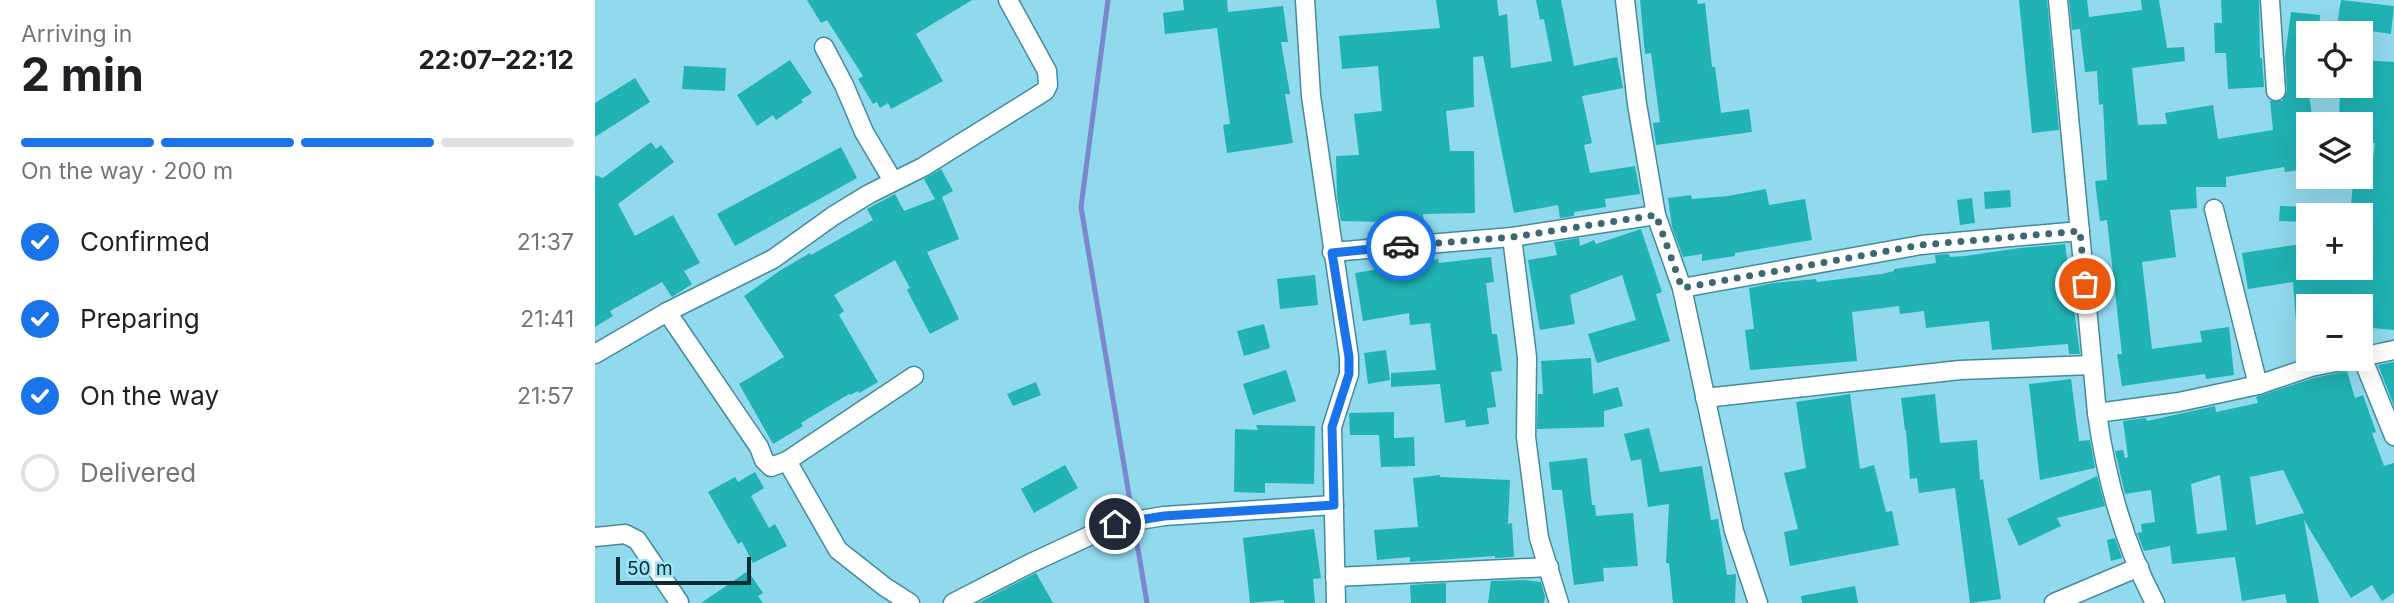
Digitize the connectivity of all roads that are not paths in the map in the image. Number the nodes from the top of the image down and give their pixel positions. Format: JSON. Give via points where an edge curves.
{"nodes":[{"id":1,"x":1008,"y":0,"type":"edge"},
{"id":2,"x":1305,"y":0,"type":"edge"},
{"id":3,"x":1625,"y":0,"type":"edge"},
{"id":4,"x":2058,"y":0,"type":"edge"},
{"id":5,"x":2270,"y":0,"type":"edge"},
{"id":6,"x":824,"y":47,"type":"dead end"},
{"id":7,"x":2276,"y":91,"type":"dead end"},
{"id":8,"x":893,"y":181,"type":"junction"},
{"id":9,"x":2214,"y":209,"type":"dead end"},
{"id":10,"x":1656,"y":215,"type":"junction"},
{"id":11,"x":2080,"y":231,"type":"junction"},
{"id":12,"x":1513,"y":237,"type":"junction"},
{"id":13,"x":1332,"y":253,"type":"junction"},
{"id":14,"x":1682,"y":288,"type":"junction"},
{"id":15,"x":667,"y":312,"type":"junction"},
{"id":16,"x":2394,"y":350,"type":"edge"},
{"id":17,"x":2373,"y":354,"type":"edge"},
{"id":18,"x":595,"y":355,"type":"edge"},
{"id":19,"x":2092,"y":365,"type":"junction"},
{"id":20,"x":2299,"y":371,"type":"edge"},
{"id":21,"x":2364,"y":371,"type":"edge"},
{"id":22,"x":914,"y":376,"type":"dead end"},
{"id":23,"x":2258,"y":385,"type":"junction"},
{"id":24,"x":1705,"y":398,"type":"junction"},
{"id":25,"x":2097,"y":412,"type":"junction"},
{"id":26,"x":2394,"y":436,"type":"edge"},
{"id":27,"x":787,"y":461,"type":"junction"},
{"id":28,"x":1334,"y":505,"type":"junction"},
{"id":29,"x":595,"y":537,"type":"edge"},
{"id":30,"x":2139,"y":567,"type":"junction"},
{"id":31,"x":1549,"y":568,"type":"junction"},
{"id":32,"x":1335,"y":577,"type":"junction"},
{"id":33,"x":679,"y":602,"type":"edge"},
{"id":34,"x":910,"y":603,"type":"edge"},
{"id":35,"x":954,"y":603,"type":"edge"},
{"id":36,"x":1336,"y":603,"type":"edge"},
{"id":37,"x":1559,"y":603,"type":"edge"},
{"id":38,"x":1758,"y":603,"type":"edge"},
{"id":39,"x":2053,"y":603,"type":"edge"},
{"id":40,"x":2155,"y":603,"type":"edge"}],
"edges":[{"from":1,"to":8,"type":"street","via":[[1047,71],[1045,91],[973,138]]},
{"from":2,"to":13,"type":"street","via":[[1311,96]]},
{"from":3,"to":10,"type":"street"},
{"from":4,"to":11,"type":"street"},
{"from":5,"to":7,"type":"street"},
{"from":6,"to":8,"type":"street"},
{"from":8,"to":15,"type":"street","via":[[773,259]]},
{"from":9,"to":23,"type":"street"},
{"from":10,"to":12,"type":"street"},
{"from":10,"to":14,"type":"street"},
{"from":11,"to":14,"type":"street","via":[[1921,245]]},
{"from":11,"to":19,"type":"street"},
{"from":12,"to":13,"type":"street"},
{"from":12,"to":31,"type":"street","via":[[1527,357],[1526,437],[1539,538]]},
{"from":13,"to":28,"type":"street","via":[[1349,357],[1349,374],[1332,427]]},
{"from":14,"to":24,"type":"street"},
{"from":15,"to":18,"type":"street"},
{"from":15,"to":27,"type":"street","via":[[764,460],[771,467]]},
{"from":16,"to":17,"type":"street"},
{"from":19,"to":24,"type":"street","via":[[1960,370]]},
{"from":19,"to":25,"type":"street"},
{"from":20,"to":23,"type":"street"},
{"from":21,"to":26,"type":"street"},
{"from":22,"to":27,"type":"street"},
{"from":23,"to":25,"type":"street","via":[[2179,402]]},
{"from":24,"to":38,"type":"street","via":[[1734,531]]},
{"from":25,"to":30,"type":"street","via":[[2116,508]]},
{"from":27,"to":34,"type":"street","via":[[838,550]]},
{"from":28,"to":32,"type":"street"},
{"from":28,"to":35,"type":"street","via":[[1164,516],[1115,524]]},
{"from":29,"to":33,"type":"street","via":[[625,534],[637,540]]},
{"from":30,"to":39,"type":"street"},
{"from":30,"to":40,"type":"street"},
{"from":31,"to":32,"type":"street"},
{"from":31,"to":37,"type":"street"},
{"from":32,"to":36,"type":"street"}]}
